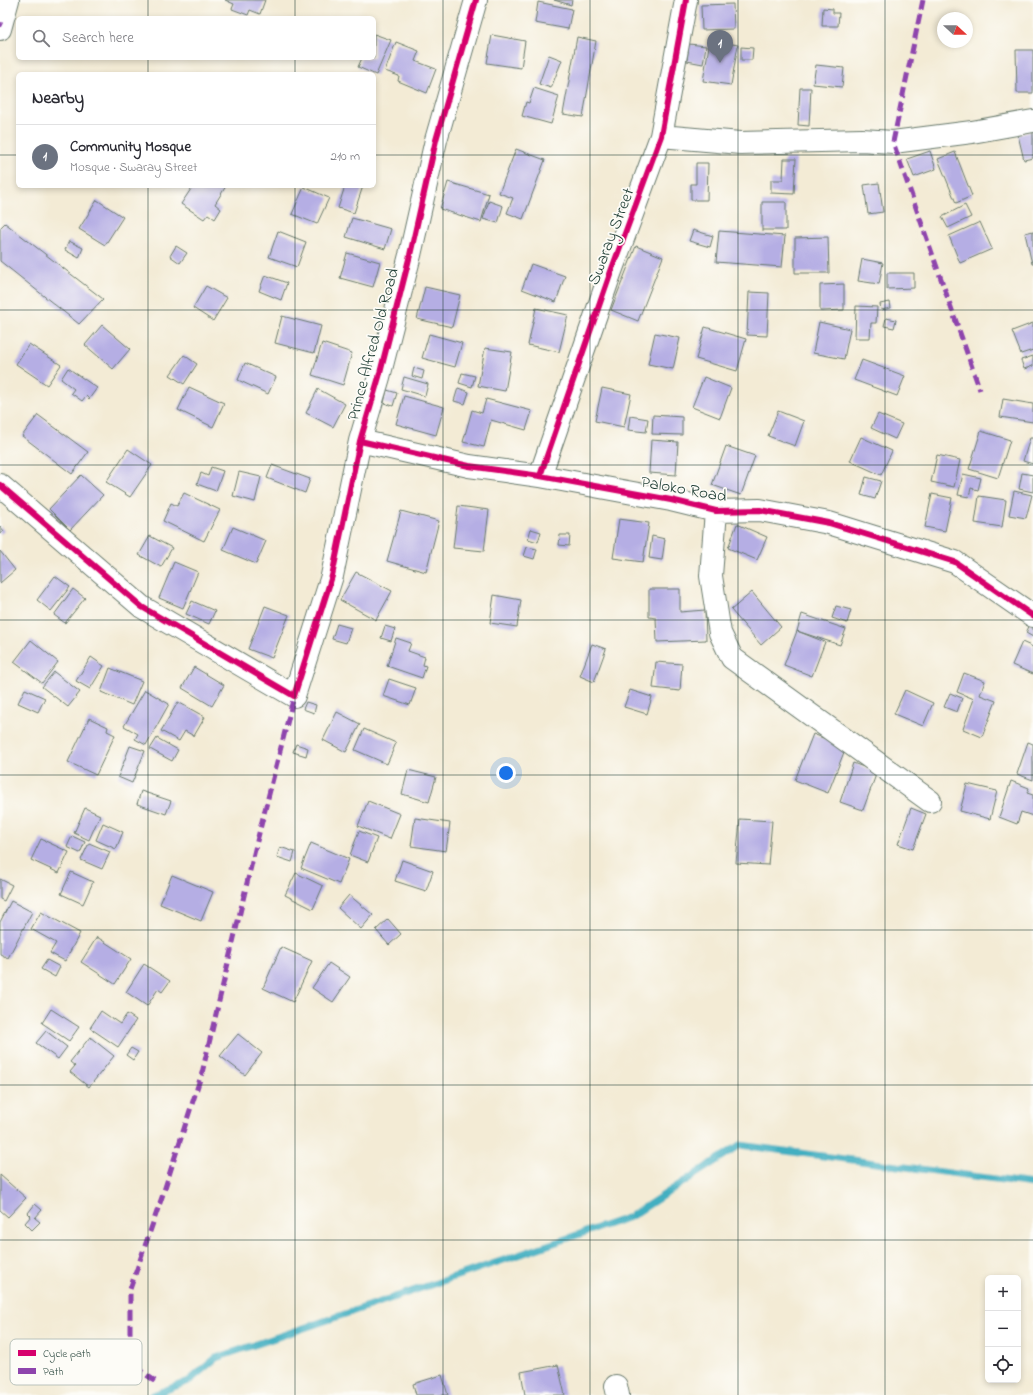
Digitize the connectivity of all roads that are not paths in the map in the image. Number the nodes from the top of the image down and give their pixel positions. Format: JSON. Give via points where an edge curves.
{"nodes":[{"id":1,"x":8,"y":0,"type":"edge"},
{"id":2,"x":476,"y":0,"type":"edge"},
{"id":3,"x":686,"y":0,"type":"edge"},
{"id":4,"x":0,"y":29,"type":"edge"},
{"id":5,"x":1033,"y":121,"type":"edge"},
{"id":6,"x":661,"y":136,"type":"junction"},
{"id":7,"x":360,"y":442,"type":"junction"},
{"id":8,"x":540,"y":476,"type":"junction"},
{"id":9,"x":0,"y":486,"type":"edge"},
{"id":10,"x":716,"y":511,"type":"junction"},
{"id":11,"x":1033,"y":616,"type":"edge"},
{"id":12,"x":930,"y":801,"type":"dead end"}],
"edges":[{"from":1,"to":4,"type":"street"},
{"from":2,"to":7,"type":"street","name":"Prince Alfred Old Road","via":[[436,140],[383,362]]},
{"from":3,"to":6,"type":"street","name":"Swaray Street"},
{"from":5,"to":6,"type":"street","via":[[893,142],[862,140],[740,143]]},
{"from":6,"to":8,"type":"street","name":"Swaray Street"},
{"from":7,"to":8,"type":"street","name":"Paloko Road","via":[[468,466]]},
{"from":7,"to":9,"type":"street","name":"Prince Alfred Old Road","via":[[332,576],[294,696],[142,607]]},
{"from":8,"to":10,"type":"street","name":"Paloko Road","via":[[671,500]]},
{"from":10,"to":11,"type":"street","name":"Paloko Road","via":[[760,510],[829,523],[955,562]]},
{"from":10,"to":12,"type":"street","via":[[711,576],[720,633],[732,658]]}]}
